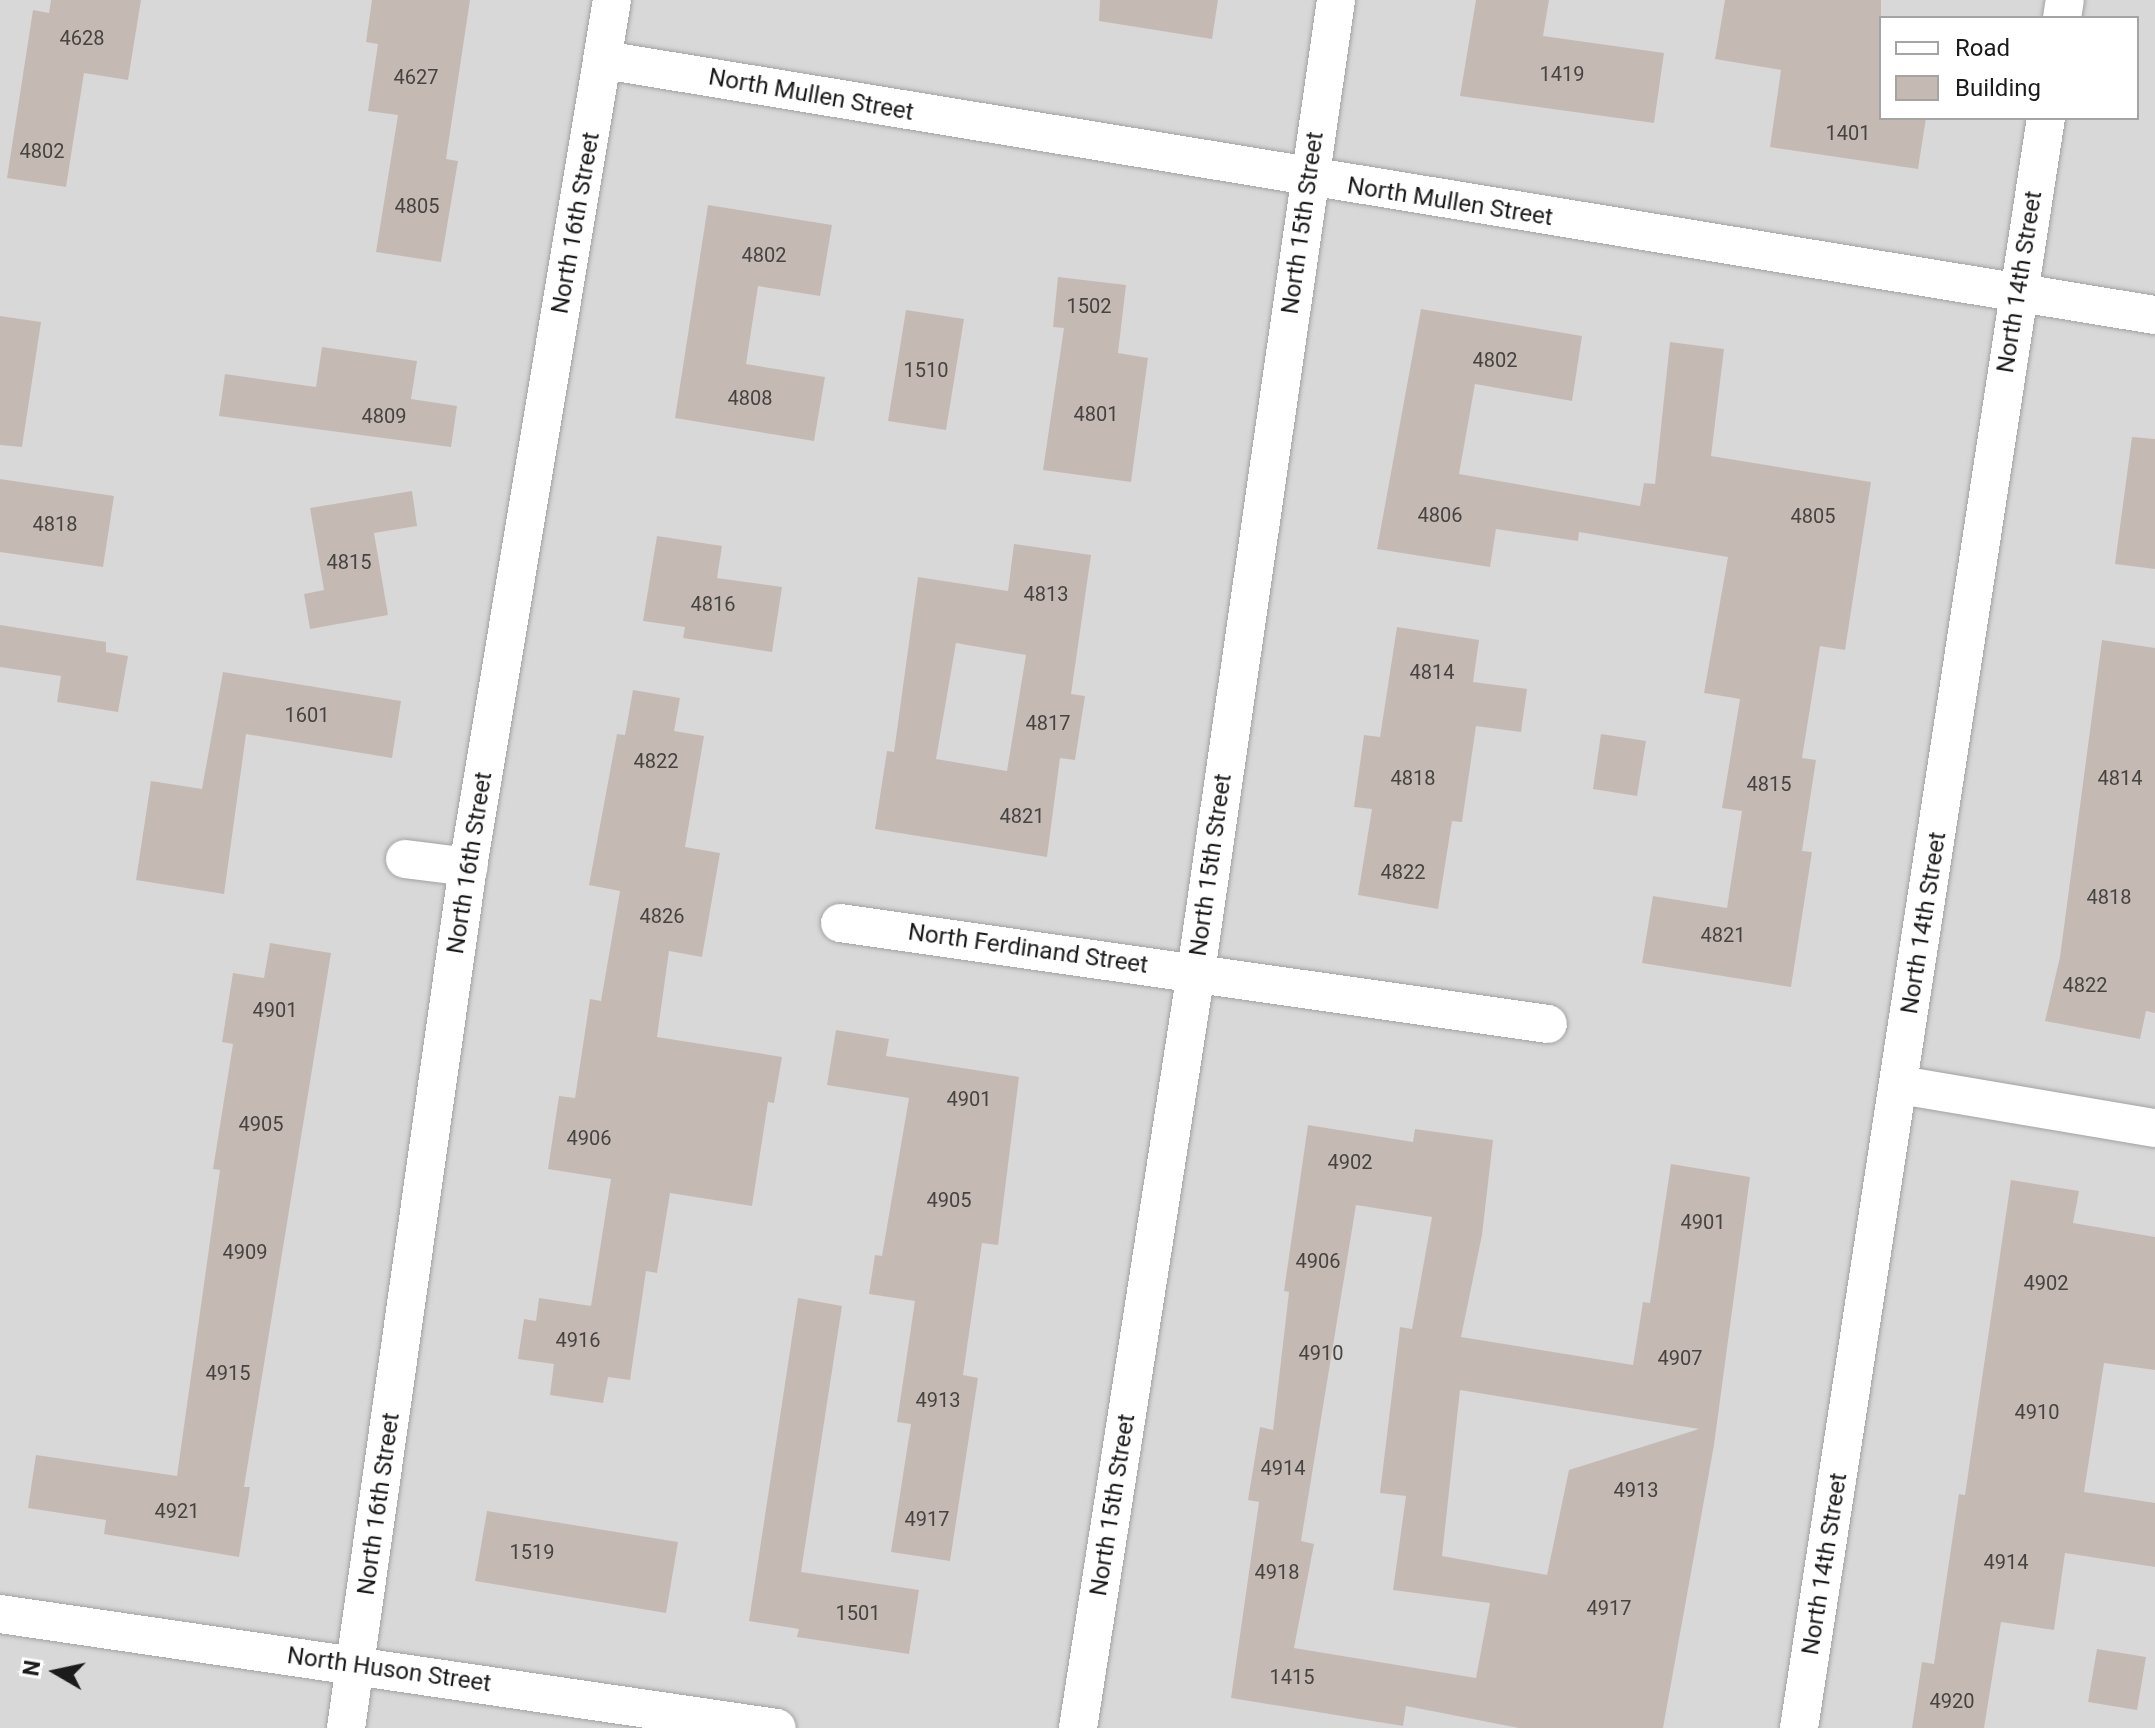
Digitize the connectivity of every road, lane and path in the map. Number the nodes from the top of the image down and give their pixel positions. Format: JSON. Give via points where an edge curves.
{"nodes":[{"id":1,"x":612,"y":0,"type":"edge"},
{"id":2,"x":1336,"y":0,"type":"edge"},
{"id":3,"x":604,"y":60,"type":"junction"},
{"id":4,"x":2046,"y":120,"type":"edge"},
{"id":5,"x":1309,"y":179,"type":"junction"},
{"id":6,"x":2018,"y":293,"type":"junction"},
{"id":7,"x":2155,"y":315,"type":"edge"},
{"id":8,"x":405,"y":859,"type":"dead end"},
{"id":9,"x":468,"y":867,"type":"junction"},
{"id":10,"x":840,"y":923,"type":"dead end"},
{"id":11,"x":1196,"y":972,"type":"junction"},
{"id":12,"x":1548,"y":1024,"type":"dead end"},
{"id":13,"x":1900,"y":1085,"type":"junction"},
{"id":14,"x":2155,"y":1128,"type":"edge"},
{"id":15,"x":0,"y":1614,"type":"edge"},
{"id":16,"x":357,"y":1665,"type":"junction"},
{"id":17,"x":346,"y":1728,"type":"edge"},
{"id":18,"x":777,"y":1728,"type":"edge"},
{"id":19,"x":1078,"y":1728,"type":"edge"},
{"id":20,"x":1799,"y":1728,"type":"edge"}],
"edges":[{"from":1,"to":3,"type":"street","name":"North 16th Street"},
{"from":2,"to":5,"type":"street","name":"North 15th Street"},
{"from":3,"to":5,"type":"street","name":"North Mullen Street"},
{"from":3,"to":9,"type":"street","name":"North 16th Street"},
{"from":4,"to":6,"type":"street","name":"North 14th Street"},
{"from":5,"to":6,"type":"street","name":"North Mullen Street"},
{"from":5,"to":11,"type":"street","name":"North 15th Street"},
{"from":6,"to":7,"type":"street","name":"North Mullen Street"},
{"from":6,"to":13,"type":"street","name":"North 14th Street"},
{"from":8,"to":9,"type":"street"},
{"from":9,"to":16,"type":"street","name":"North 16th Street"},
{"from":10,"to":11,"type":"street","name":"North Ferdinand Street"},
{"from":11,"to":12,"type":"street","name":"North Ferdinand Street"},
{"from":11,"to":19,"type":"street","name":"North 15th Street"},
{"from":13,"to":14,"type":"street"},
{"from":13,"to":20,"type":"street","name":"North 14th Street"},
{"from":15,"to":16,"type":"street","name":"North Huson Street"},
{"from":16,"to":17,"type":"street","name":"North 16th Street"},
{"from":16,"to":18,"type":"street","name":"North Huson Street"}]}
